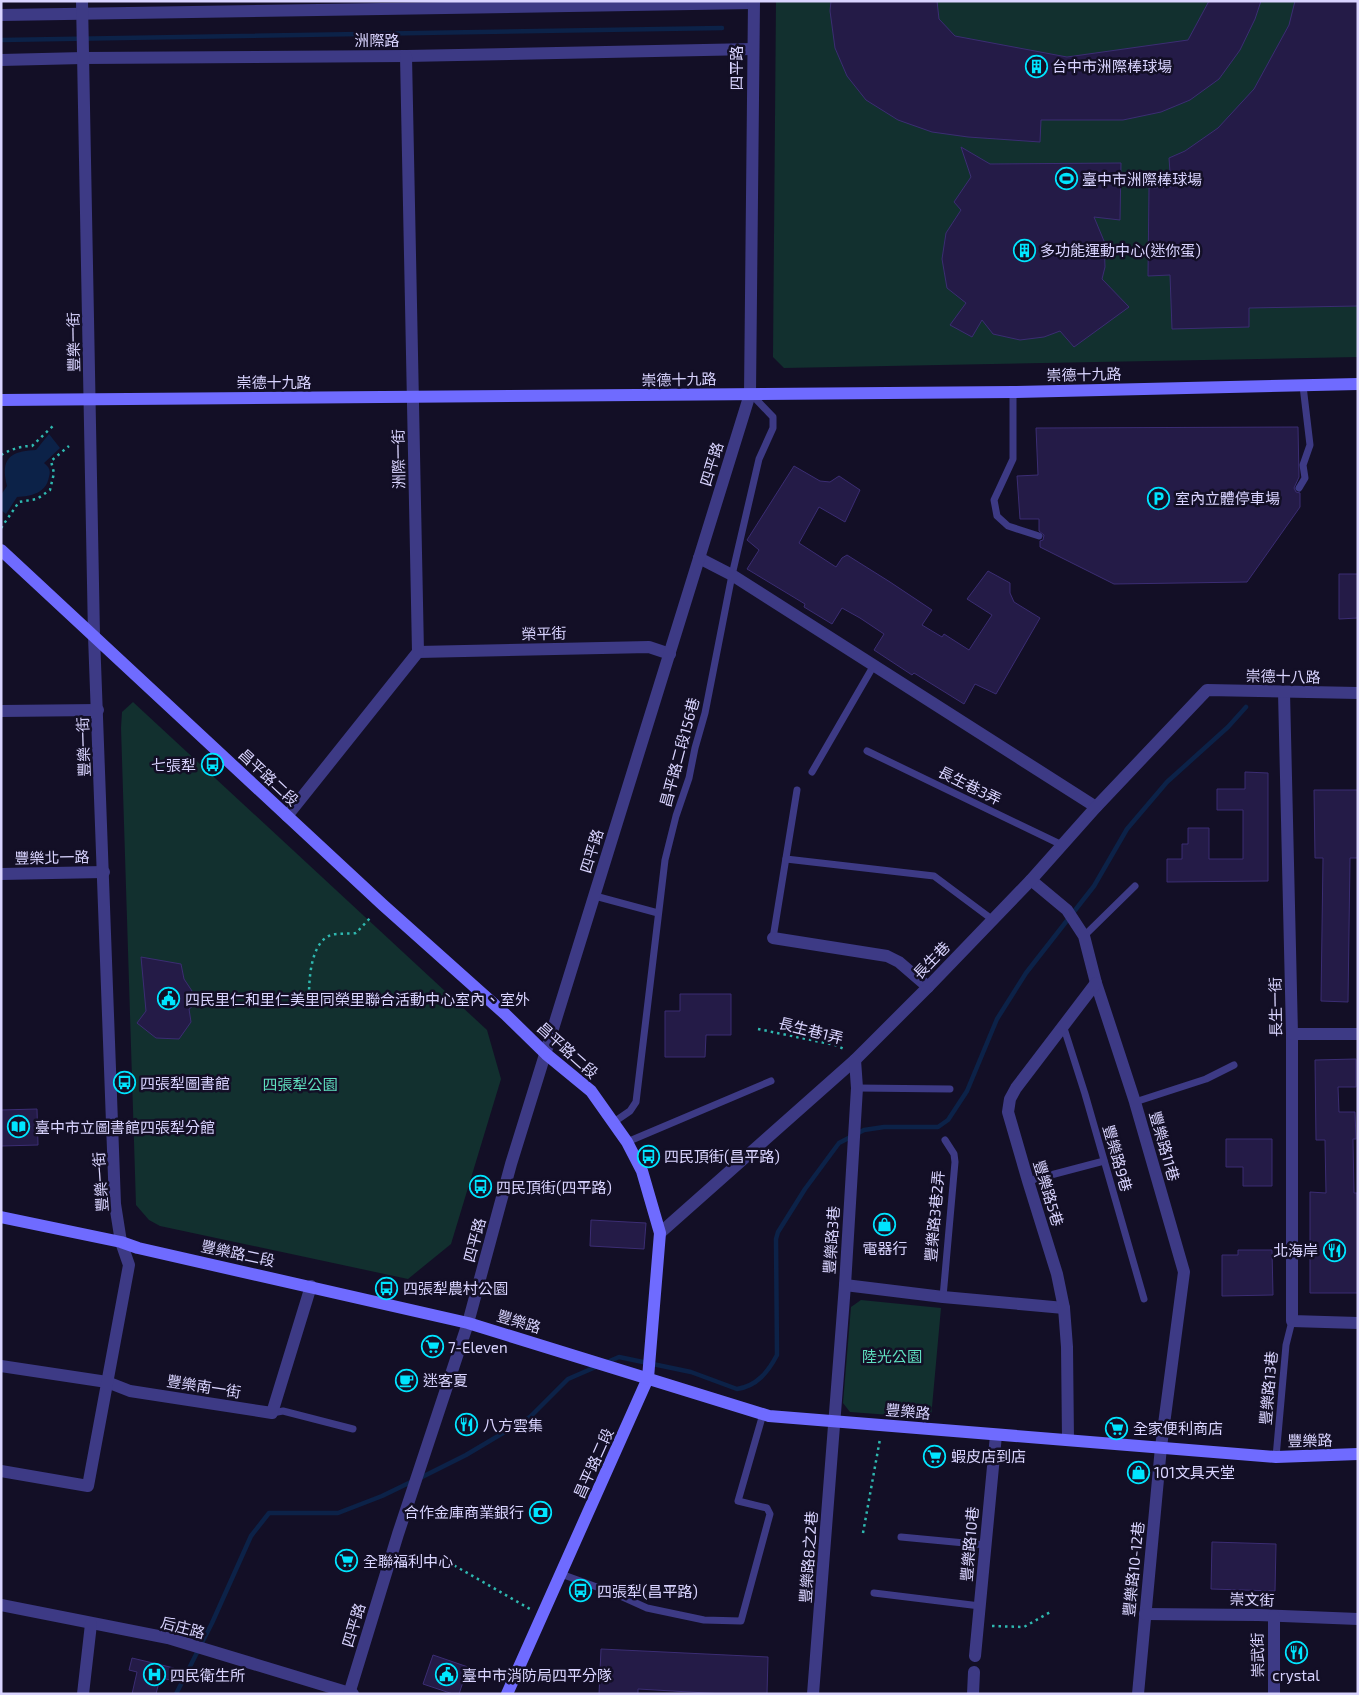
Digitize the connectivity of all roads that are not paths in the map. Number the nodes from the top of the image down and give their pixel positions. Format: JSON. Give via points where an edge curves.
{"nodes":[{"id":1,"x":754,"y":2,"type":"edge"},
{"id":2,"x":82,"y":8,"type":"edge"},
{"id":3,"x":1,"y":15,"type":"edge"},
{"id":4,"x":753,"y":49,"type":"junction"},
{"id":5,"x":406,"y":56,"type":"junction"},
{"id":6,"x":83,"y":58,"type":"junction"},
{"id":7,"x":1,"y":60,"type":"edge"},
{"id":8,"x":1358,"y":384,"type":"edge"},
{"id":9,"x":1303,"y":386,"type":"junction"},
{"id":10,"x":1013,"y":392,"type":"junction"},
{"id":11,"x":750,"y":394,"type":"junction"},
{"id":12,"x":412,"y":398,"type":"junction"},
{"id":13,"x":90,"y":399,"type":"junction"},
{"id":14,"x":1,"y":400,"type":"edge"},
{"id":15,"x":1300,"y":488,"type":"dead end"},
{"id":16,"x":1040,"y":536,"type":"dead end"},
{"id":17,"x":1,"y":550,"type":"edge"},
{"id":18,"x":699,"y":558,"type":"junction"},
{"id":19,"x":732,"y":575,"type":"junction"},
{"id":20,"x":94,"y":636,"type":"junction"},
{"id":21,"x":418,"y":652,"type":"junction"},
{"id":22,"x":670,"y":654,"type":"junction"},
{"id":23,"x":874,"y":665,"type":"junction"},
{"id":24,"x":1207,"y":690,"type":"joint"},
{"id":25,"x":1284,"y":692,"type":"junction"},
{"id":26,"x":1358,"y":693,"type":"edge"},
{"id":27,"x":98,"y":710,"type":"junction"},
{"id":28,"x":1,"y":711,"type":"edge"},
{"id":29,"x":867,"y":751,"type":"dead end"},
{"id":30,"x":812,"y":772,"type":"dead end"},
{"id":31,"x":798,"y":790,"type":"dead end"},
{"id":32,"x":1096,"y":807,"type":"junction"},
{"id":33,"x":288,"y":816,"type":"junction"},
{"id":34,"x":1062,"y":845,"type":"junction"},
{"id":35,"x":786,"y":859,"type":"junction"},
{"id":36,"x":104,"y":872,"type":"junction"},
{"id":37,"x":1,"y":874,"type":"edge"},
{"id":38,"x":1031,"y":880,"type":"junction"},
{"id":39,"x":1136,"y":886,"type":"dead end"},
{"id":40,"x":594,"y":896,"type":"junction"},
{"id":41,"x":658,"y":913,"type":"junction"},
{"id":42,"x":993,"y":920,"type":"junction"},
{"id":43,"x":1084,"y":936,"type":"junction"},
{"id":44,"x":773,"y":938,"type":"joint"},
{"id":45,"x":1096,"y":982,"type":"junction"},
{"id":46,"x":928,"y":987,"type":"junction"},
{"id":47,"x":1063,"y":1025,"type":"junction"},
{"id":48,"x":1292,"y":1034,"type":"junction"},
{"id":49,"x":1358,"y":1034,"type":"edge"},
{"id":50,"x":546,"y":1054,"type":"junction"},
{"id":51,"x":855,"y":1060,"type":"junction"},
{"id":52,"x":1234,"y":1065,"type":"dead end"},
{"id":53,"x":772,"y":1081,"type":"dead end"},
{"id":54,"x":857,"y":1088,"type":"junction"},
{"id":55,"x":950,"y":1089,"type":"dead end"},
{"id":56,"x":1135,"y":1102,"type":"junction"},
{"id":57,"x":614,"y":1122,"type":"junction"},
{"id":58,"x":946,"y":1140,"type":"dead end"},
{"id":59,"x":628,"y":1142,"type":"junction"},
{"id":60,"x":1104,"y":1161,"type":"junction"},
{"id":61,"x":1028,"y":1181,"type":"junction"},
{"id":62,"x":1,"y":1217,"type":"edge"},
{"id":63,"x":660,"y":1233,"type":"junction"},
{"id":64,"x":122,"y":1242,"type":"junction"},
{"id":65,"x":845,"y":1285,"type":"junction"},
{"id":66,"x":311,"y":1286,"type":"junction"},
{"id":67,"x":943,"y":1297,"type":"junction"},
{"id":68,"x":1144,"y":1299,"type":"dead end"},
{"id":69,"x":1064,"y":1308,"type":"junction"},
{"id":70,"x":1292,"y":1322,"type":"junction"},
{"id":71,"x":468,"y":1323,"type":"junction"},
{"id":72,"x":1358,"y":1323,"type":"edge"},
{"id":73,"x":1,"y":1366,"type":"edge"},
{"id":74,"x":648,"y":1378,"type":"junction"},
{"id":75,"x":107,"y":1382,"type":"junction"},
{"id":76,"x":272,"y":1413,"type":"junction"},
{"id":77,"x":763,"y":1414,"type":"junction"},
{"id":78,"x":834,"y":1422,"type":"junction"},
{"id":79,"x":353,"y":1429,"type":"dead end"},
{"id":80,"x":996,"y":1435,"type":"junction"},
{"id":81,"x":1068,"y":1440,"type":"junction"},
{"id":82,"x":1161,"y":1447,"type":"junction"},
{"id":83,"x":1358,"y":1454,"type":"edge"},
{"id":84,"x":1276,"y":1457,"type":"junction"},
{"id":85,"x":1,"y":1471,"type":"edge"},
{"id":86,"x":901,"y":1536,"type":"dead end"},
{"id":87,"x":986,"y":1545,"type":"junction"},
{"id":88,"x":561,"y":1574,"type":"junction"},
{"id":89,"x":874,"y":1594,"type":"dead end"},
{"id":90,"x":1,"y":1606,"type":"edge"},
{"id":91,"x":980,"y":1606,"type":"junction"},
{"id":92,"x":1144,"y":1614,"type":"junction"},
{"id":93,"x":1274,"y":1616,"type":"junction"},
{"id":94,"x":1358,"y":1619,"type":"edge"},
{"id":95,"x":91,"y":1624,"type":"junction"},
{"id":96,"x":975,"y":1656,"type":"dead end"},
{"id":97,"x":974,"y":1672,"type":"dead end"},
{"id":98,"x":350,"y":1693,"type":"edge"},
{"id":99,"x":83,"y":1694,"type":"edge"},
{"id":100,"x":507,"y":1694,"type":"edge"},
{"id":101,"x":813,"y":1694,"type":"edge"},
{"id":102,"x":972,"y":1694,"type":"edge"},
{"id":103,"x":1138,"y":1694,"type":"edge"},
{"id":104,"x":1274,"y":1694,"type":"edge"}],
"edges":[{"from":1,"to":2,"type":"street","name":"洲際路"},
{"from":1,"to":4,"type":"street","name":"四平路"},
{"from":2,"to":3,"type":"street","name":"洲際路"},
{"from":2,"to":6,"type":"street","name":"豐樂一街"},
{"from":4,"to":5,"type":"street","name":"洲際路"},
{"from":4,"to":11,"type":"street","name":"四平路"},
{"from":5,"to":6,"type":"street","name":"洲際路"},
{"from":5,"to":12,"type":"street","name":"洲際一街"},
{"from":6,"to":7,"type":"street","name":"洲際路"},
{"from":6,"to":13,"type":"street","name":"豐樂一街"},
{"from":8,"to":9,"type":"street","name":"崇德十九路"},
{"from":9,"to":10,"type":"street","name":"崇德十九路"},
{"from":9,"to":15,"type":"lane","via":[[1310,445],[1303,465],[1305,478]]},
{"from":10,"to":11,"type":"street","name":"崇德十九路"},
{"from":10,"to":16,"type":"lane","via":[[1013,459],[994,500],[996,516],[1008,526]]},
{"from":11,"to":12,"type":"street","name":"崇德十九路"},
{"from":11,"to":18,"type":"street","name":"四平路"},
{"from":11,"to":19,"type":"lane","name":"昌平路二段156巷","via":[[773,417],[773,428],[759,459]]},
{"from":12,"to":13,"type":"street","name":"崇德十九路"},
{"from":12,"to":21,"type":"street","name":"洲際一街"},
{"from":13,"to":14,"type":"street","name":"崇德十九路"},
{"from":13,"to":20,"type":"street","name":"豐樂一街"},
{"from":17,"to":20,"type":"street","name":"昌平路二段"},
{"from":18,"to":19,"type":"street"},
{"from":18,"to":22,"type":"street","name":"四平路"},
{"from":19,"to":23,"type":"street"},
{"from":19,"to":41,"type":"lane","name":"昌平路二段156巷","via":[[705,713],[665,860]]},
{"from":20,"to":27,"type":"street","name":"豐樂一街"},
{"from":20,"to":33,"type":"street","name":"昌平路二段"},
{"from":21,"to":22,"type":"street","name":"榮平街","via":[[649,647]]},
{"from":21,"to":33,"type":"street"},
{"from":22,"to":40,"type":"street","name":"四平路"},
{"from":23,"to":30,"type":"lane"},
{"from":23,"to":32,"type":"street"},
{"from":24,"to":25,"type":"street","name":"崇德十八路"},
{"from":24,"to":32,"type":"street","name":"長生巷"},
{"from":25,"to":26,"type":"street","name":"崇德十八路"},
{"from":25,"to":48,"type":"street","name":"長生一街"},
{"from":27,"to":28,"type":"street"},
{"from":27,"to":36,"type":"street","name":"豐樂一街"},
{"from":29,"to":34,"type":"lane","name":"長生巷3弄"},
{"from":31,"to":35,"type":"lane"},
{"from":32,"to":34,"type":"street","name":"長生巷"},
{"from":33,"to":50,"type":"street","name":"昌平路二段"},
{"from":34,"to":38,"type":"street","name":"長生巷"},
{"from":35,"to":42,"type":"lane","via":[[934,876]]},
{"from":35,"to":44,"type":"lane"},
{"from":36,"to":37,"type":"street","name":"豐樂北一路"},
{"from":36,"to":64,"type":"street","name":"豐樂一街","via":[[115,1204]]},
{"from":38,"to":42,"type":"street","name":"長生巷"},
{"from":38,"to":43,"type":"street","name":"豐樂路11巷","via":[[1067,910]]},
{"from":39,"to":43,"type":"lane"},
{"from":40,"to":41,"type":"lane"},
{"from":40,"to":50,"type":"street","name":"四平路"},
{"from":41,"to":57,"type":"lane","name":"昌平路二段156巷","via":[[636,1102],[630,1112]]},
{"from":42,"to":46,"type":"street","name":"長生巷"},
{"from":43,"to":45,"type":"street","name":"豐樂路11巷"},
{"from":44,"to":46,"type":"street","via":[[887,956]]},
{"from":45,"to":47,"type":"street","name":"豐樂路5巷"},
{"from":45,"to":56,"type":"street","name":"豐樂路11巷"},
{"from":46,"to":51,"type":"street","name":"長生巷"},
{"from":47,"to":60,"type":"lane","name":"豐樂路9巷"},
{"from":47,"to":61,"type":"street","name":"豐樂路5巷","via":[[1010,1099],[1008,1112]]},
{"from":48,"to":49,"type":"street"},
{"from":48,"to":70,"type":"street","name":"長生一街"},
{"from":50,"to":57,"type":"street","name":"昌平路二段","via":[[590,1091]]},
{"from":50,"to":71,"type":"street","name":"四平路","via":[[511,1164]]},
{"from":51,"to":54,"type":"street","name":"豐樂路3巷"},
{"from":51,"to":63,"type":"street","name":"長生巷"},
{"from":52,"to":56,"type":"lane","via":[[1206,1079]]},
{"from":53,"to":59,"type":"lane"},
{"from":54,"to":55,"type":"lane"},
{"from":54,"to":65,"type":"street","name":"豐樂路3巷"},
{"from":56,"to":82,"type":"street","name":"豐樂路11巷","via":[[1184,1272]]},
{"from":57,"to":59,"type":"street","name":"昌平路二段"},
{"from":58,"to":67,"type":"lane","name":"豐樂路3巷2弄","via":[[955,1162]]},
{"from":59,"to":63,"type":"street","name":"昌平路二段","via":[[642,1171]]},
{"from":60,"to":61,"type":"lane"},
{"from":60,"to":68,"type":"lane","name":"豐樂路9巷"},
{"from":61,"to":69,"type":"street","name":"豐樂路5巷","via":[[1057,1274]]},
{"from":62,"to":64,"type":"street","name":"豐樂路二段"},
{"from":63,"to":74,"type":"street","name":"昌平路二段"},
{"from":64,"to":66,"type":"street","name":"豐樂路二段"},
{"from":64,"to":75,"type":"street","name":"豐樂一街","via":[[129,1265]]},
{"from":65,"to":67,"type":"street"},
{"from":65,"to":78,"type":"street","name":"豐樂路3巷"},
{"from":66,"to":71,"type":"street","name":"豐樂路二段"},
{"from":66,"to":76,"type":"street"},
{"from":67,"to":69,"type":"street"},
{"from":69,"to":81,"type":"street","name":"豐樂路5巷"},
{"from":70,"to":72,"type":"street"},
{"from":70,"to":84,"type":"lane","name":"豐樂路13巷","via":[[1286,1345]]},
{"from":71,"to":74,"type":"street","name":"豐樂路"},
{"from":71,"to":98,"type":"street","name":"四平路","via":[[398,1534]]},
{"from":73,"to":75,"type":"street","name":"豐樂南一街"},
{"from":74,"to":77,"type":"street","name":"豐樂路"},
{"from":74,"to":88,"type":"street","name":"昌平路二段"},
{"from":75,"to":76,"type":"street","name":"豐樂南一街","via":[[130,1391]]},
{"from":75,"to":85,"type":"street","name":"豐樂一街","via":[[88,1486]]},
{"from":76,"to":79,"type":"lane","via":[[283,1410]]},
{"from":77,"to":78,"type":"street","name":"豐樂路"},
{"from":77,"to":88,"type":"lane","via":[[738,1501],[767,1508],[770,1514],[741,1621],[704,1620],[647,1608]]},
{"from":78,"to":80,"type":"street","name":"豐樂路"},
{"from":78,"to":101,"type":"street","name":"豐樂路8之2巷"},
{"from":80,"to":81,"type":"street","name":"豐樂路"},
{"from":80,"to":87,"type":"street","name":"豐樂路10巷"},
{"from":81,"to":82,"type":"street","name":"豐樂路"},
{"from":82,"to":84,"type":"street","name":"豐樂路"},
{"from":82,"to":92,"type":"street","name":"豐樂路10-12巷"},
{"from":83,"to":84,"type":"street","name":"豐樂路"},
{"from":86,"to":87,"type":"lane"},
{"from":87,"to":91,"type":"street","name":"豐樂路10巷"},
{"from":88,"to":100,"type":"street","name":"昌平路二段"},
{"from":89,"to":91,"type":"lane"},
{"from":90,"to":95,"type":"street","name":"后庄路"},
{"from":91,"to":96,"type":"street","name":"豐樂路10巷"},
{"from":92,"to":93,"type":"street","name":"崇文街"},
{"from":92,"to":103,"type":"street","name":"豐樂路10-12巷"},
{"from":93,"to":94,"type":"street","name":"崇文街"},
{"from":93,"to":104,"type":"street","name":"崇武街"},
{"from":95,"to":98,"type":"street","name":"后庄路","via":[[168,1638]]},
{"from":95,"to":99,"type":"street"},
{"from":97,"to":102,"type":"street"}]}
